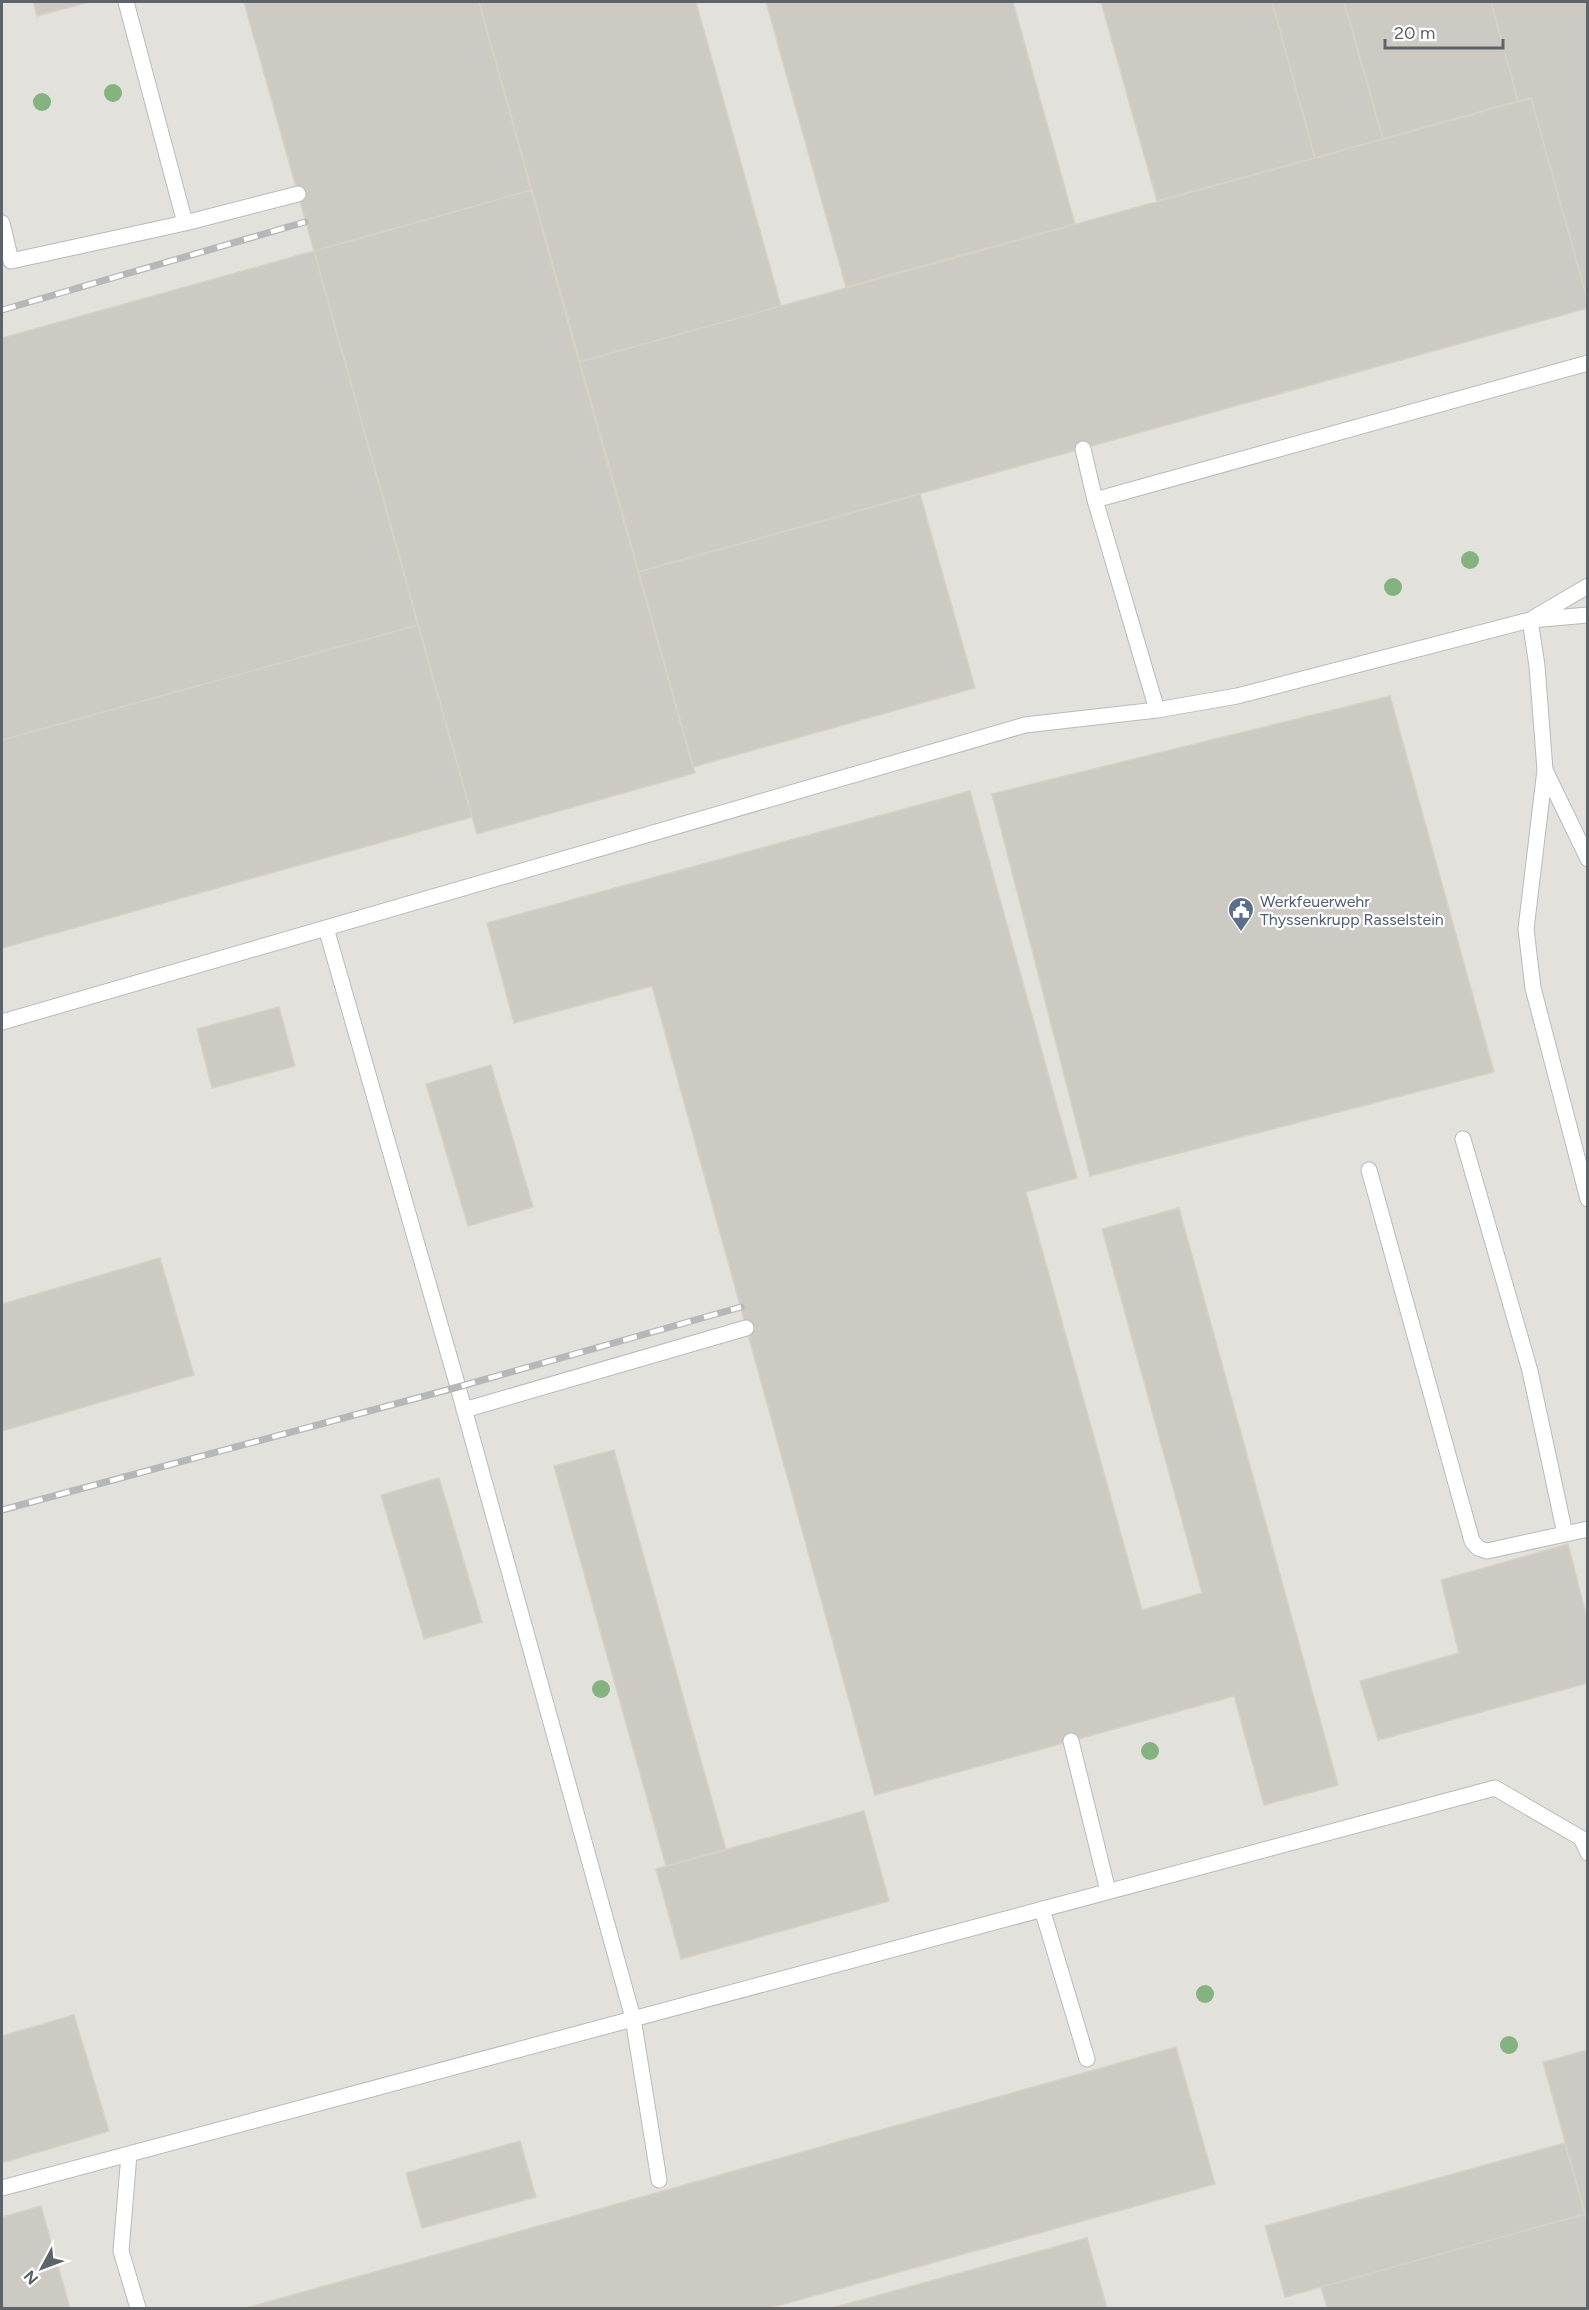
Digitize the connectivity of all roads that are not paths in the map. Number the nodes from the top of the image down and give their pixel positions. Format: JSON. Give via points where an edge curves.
{"nodes":[{"id":1,"x":126,"y":2,"type":"edge"},
{"id":2,"x":298,"y":194,"type":"dead end"},
{"id":3,"x":2,"y":223,"type":"edge"},
{"id":4,"x":184,"y":223,"type":"junction"},
{"id":5,"x":6,"y":262,"type":"edge"},
{"id":6,"x":1587,"y":363,"type":"edge"},
{"id":7,"x":1083,"y":449,"type":"dead end"},
{"id":8,"x":1095,"y":500,"type":"junction"},
{"id":9,"x":1587,"y":586,"type":"edge"},
{"id":10,"x":1587,"y":615,"type":"edge"},
{"id":11,"x":1530,"y":620,"type":"junction"},
{"id":12,"x":1157,"y":710,"type":"junction"},
{"id":13,"x":1545,"y":770,"type":"junction"},
{"id":14,"x":1587,"y":859,"type":"edge"},
{"id":15,"x":326,"y":928,"type":"junction"},
{"id":16,"x":2,"y":1022,"type":"edge"},
{"id":17,"x":1463,"y":1139,"type":"dead end"},
{"id":18,"x":1369,"y":1170,"type":"dead end"},
{"id":19,"x":1587,"y":1198,"type":"edge"},
{"id":20,"x":746,"y":1328,"type":"dead end"},
{"id":21,"x":464,"y":1410,"type":"junction"},
{"id":22,"x":1587,"y":1528,"type":"edge"},
{"id":23,"x":1565,"y":1534,"type":"junction"},
{"id":24,"x":1071,"y":1741,"type":"dead end"},
{"id":25,"x":1587,"y":1853,"type":"edge"},
{"id":26,"x":1108,"y":1891,"type":"junction"},
{"id":27,"x":1042,"y":1909,"type":"junction"},
{"id":28,"x":633,"y":2018,"type":"junction"},
{"id":29,"x":1087,"y":2059,"type":"dead end"},
{"id":30,"x":129,"y":2154,"type":"junction"},
{"id":31,"x":659,"y":2180,"type":"dead end"},
{"id":32,"x":2,"y":2188,"type":"edge"},
{"id":33,"x":138,"y":2308,"type":"edge"}],
"edges":[{"from":1,"to":4,"type":"lane"},
{"from":2,"to":4,"type":"lane"},
{"from":3,"to":5,"type":"lane"},
{"from":4,"to":5,"type":"lane"},
{"from":6,"to":8,"type":"lane"},
{"from":7,"to":8,"type":"lane"},
{"from":8,"to":12,"type":"lane"},
{"from":9,"to":11,"type":"lane"},
{"from":10,"to":11,"type":"lane"},
{"from":11,"to":12,"type":"lane","via":[[1237,696]]},
{"from":11,"to":13,"type":"lane"},
{"from":12,"to":15,"type":"lane","via":[[1025,725]]},
{"from":13,"to":14,"type":"lane"},
{"from":13,"to":19,"type":"lane","via":[[1526,929],[1528,959]]},
{"from":15,"to":16,"type":"lane"},
{"from":15,"to":21,"type":"lane"},
{"from":17,"to":23,"type":"lane","via":[[1530,1371]]},
{"from":18,"to":23,"type":"lane","via":[[1472,1541],[1486,1551]]},
{"from":20,"to":21,"type":"lane"},
{"from":21,"to":28,"type":"lane"},
{"from":22,"to":23,"type":"lane"},
{"from":24,"to":26,"type":"lane"},
{"from":25,"to":26,"type":"lane","via":[[1581,1838],[1495,1788]]},
{"from":26,"to":27,"type":"lane"},
{"from":27,"to":28,"type":"lane"},
{"from":27,"to":29,"type":"lane"},
{"from":28,"to":30,"type":"lane"},
{"from":28,"to":31,"type":"lane"},
{"from":30,"to":32,"type":"lane"},
{"from":30,"to":33,"type":"lane","via":[[122,2251]]}]}
